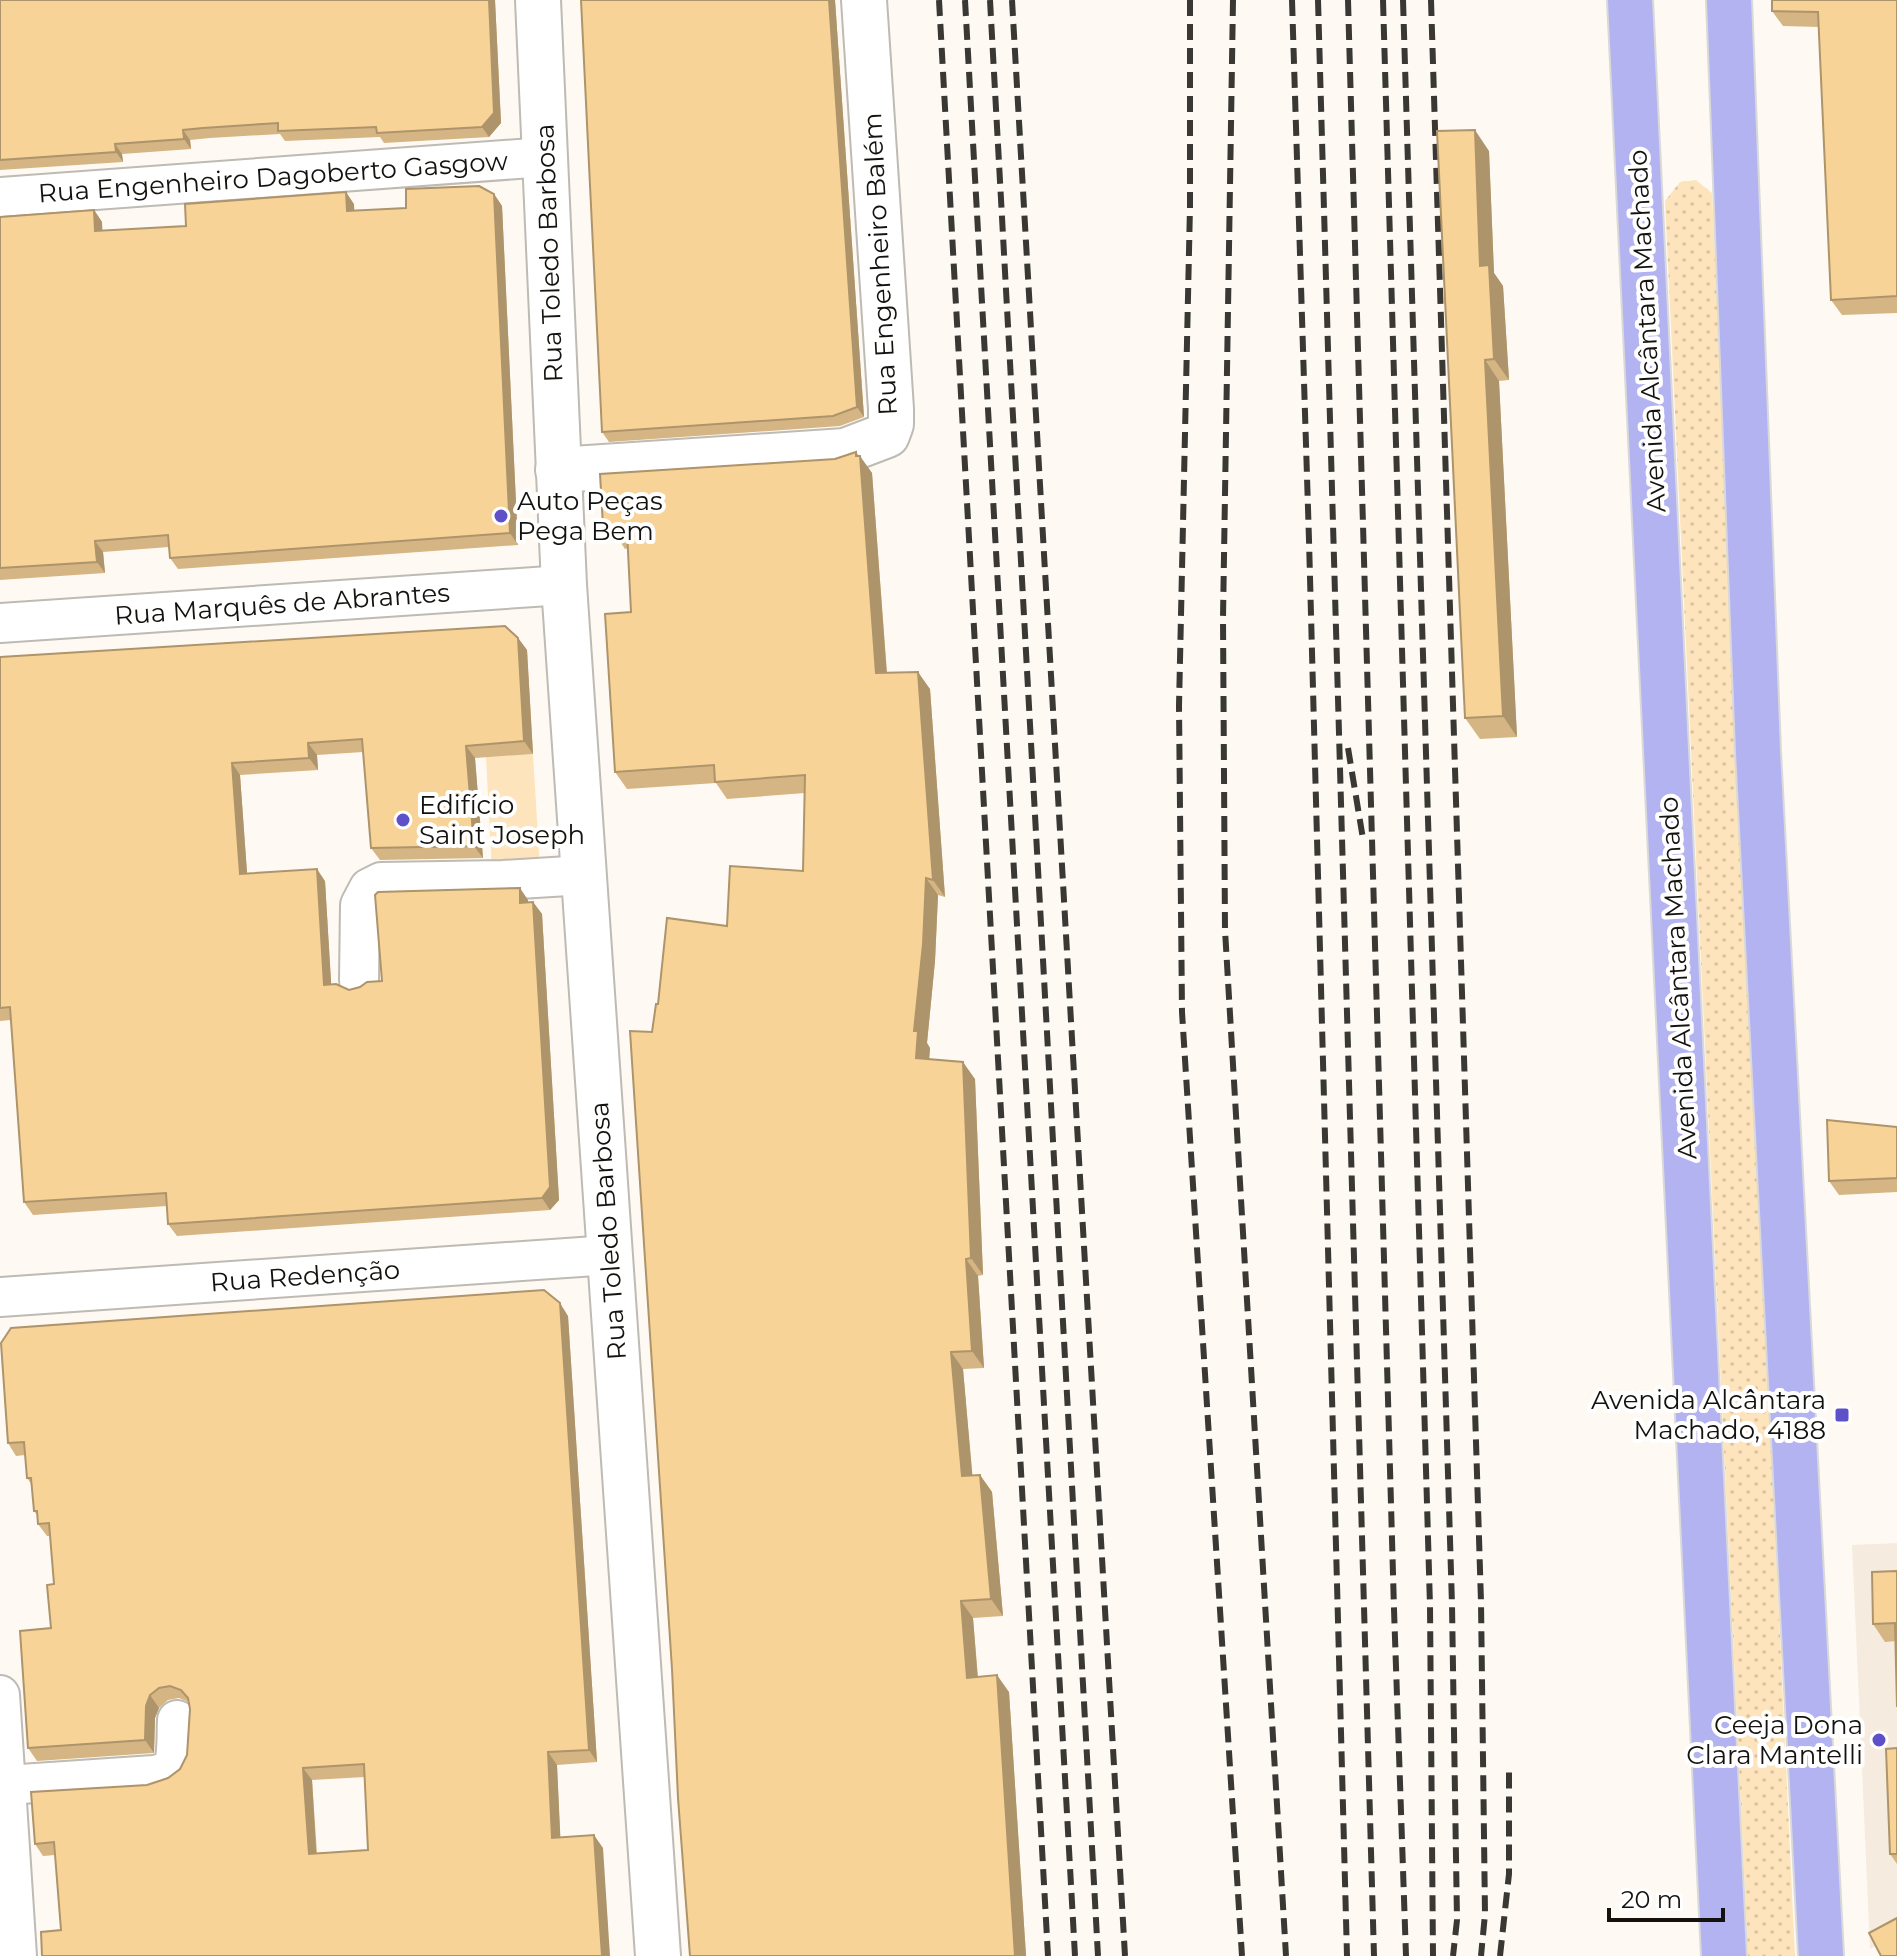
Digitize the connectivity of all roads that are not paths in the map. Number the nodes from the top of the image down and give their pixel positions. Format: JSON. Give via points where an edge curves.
{"nodes":[{"id":1,"x":538,"y":0,"type":"edge"},
{"id":2,"x":864,"y":0,"type":"edge"},
{"id":3,"x":1623,"y":0,"type":"edge"},
{"id":4,"x":1630,"y":0,"type":"edge"},
{"id":5,"x":1729,"y":0,"type":"edge"},
{"id":6,"x":1633,"y":44,"type":"junction"},
{"id":7,"x":545,"y":157,"type":"junction"},
{"id":8,"x":0,"y":197,"type":"edge"},
{"id":9,"x":572,"y":480,"type":"junction"},
{"id":10,"x":564,"y":585,"type":"junction"},
{"id":11,"x":0,"y":623,"type":"edge"},
{"id":12,"x":584,"y":875,"type":"junction"},
{"id":13,"x":359,"y":980,"type":"dead end"},
{"id":14,"x":610,"y":1255,"type":"junction"},
{"id":15,"x":0,"y":1297,"type":"edge"},
{"id":16,"x":0,"y":1695,"type":"edge"},
{"id":17,"x":177,"y":1720,"type":"dead end"},
{"id":18,"x":6,"y":1785,"type":"junction"},
{"id":19,"x":17,"y":1956,"type":"edge"},
{"id":20,"x":658,"y":1956,"type":"edge"},
{"id":21,"x":1724,"y":1956,"type":"edge"},
{"id":22,"x":1821,"y":1956,"type":"edge"}],
"edges":[{"from":1,"to":7,"type":"street","name":"Rua Toledo Barbosa"},
{"from":2,"to":9,"type":"street","name":"Rua Engenheiro Balém","via":[[889,372],[887,435],[845,451]]},
{"from":3,"to":6,"type":"highway"},
{"from":4,"to":6,"type":"highway","name":"Avenida Alcântara Machado"},
{"from":5,"to":22,"type":"highway","via":[[1758,752]]},
{"from":6,"to":21,"type":"highway","name":"Avenida Alcântara Machado"},
{"from":7,"to":8,"type":"street","name":"Rua Engenheiro Dagoberto Gasgow"},
{"from":7,"to":9,"type":"street","name":"Rua Toledo Barbosa"},
{"from":9,"to":10,"type":"street","name":"Rua Toledo Barbosa"},
{"from":10,"to":11,"type":"street","name":"Rua Marquês de Abrantes"},
{"from":10,"to":12,"type":"street","name":"Rua Toledo Barbosa"},
{"from":12,"to":13,"type":"street","via":[[381,882],[369,888],[360,905]]},
{"from":12,"to":14,"type":"street","name":"Rua Toledo Barbosa"},
{"from":14,"to":15,"type":"street","name":"Rua Redenção"},
{"from":14,"to":20,"type":"street","name":"Rua Toledo Barbosa"},
{"from":16,"to":18,"type":"street"},
{"from":17,"to":18,"type":"street","via":[[174,1759],[166,1772]]},
{"from":18,"to":19,"type":"street"}]}
